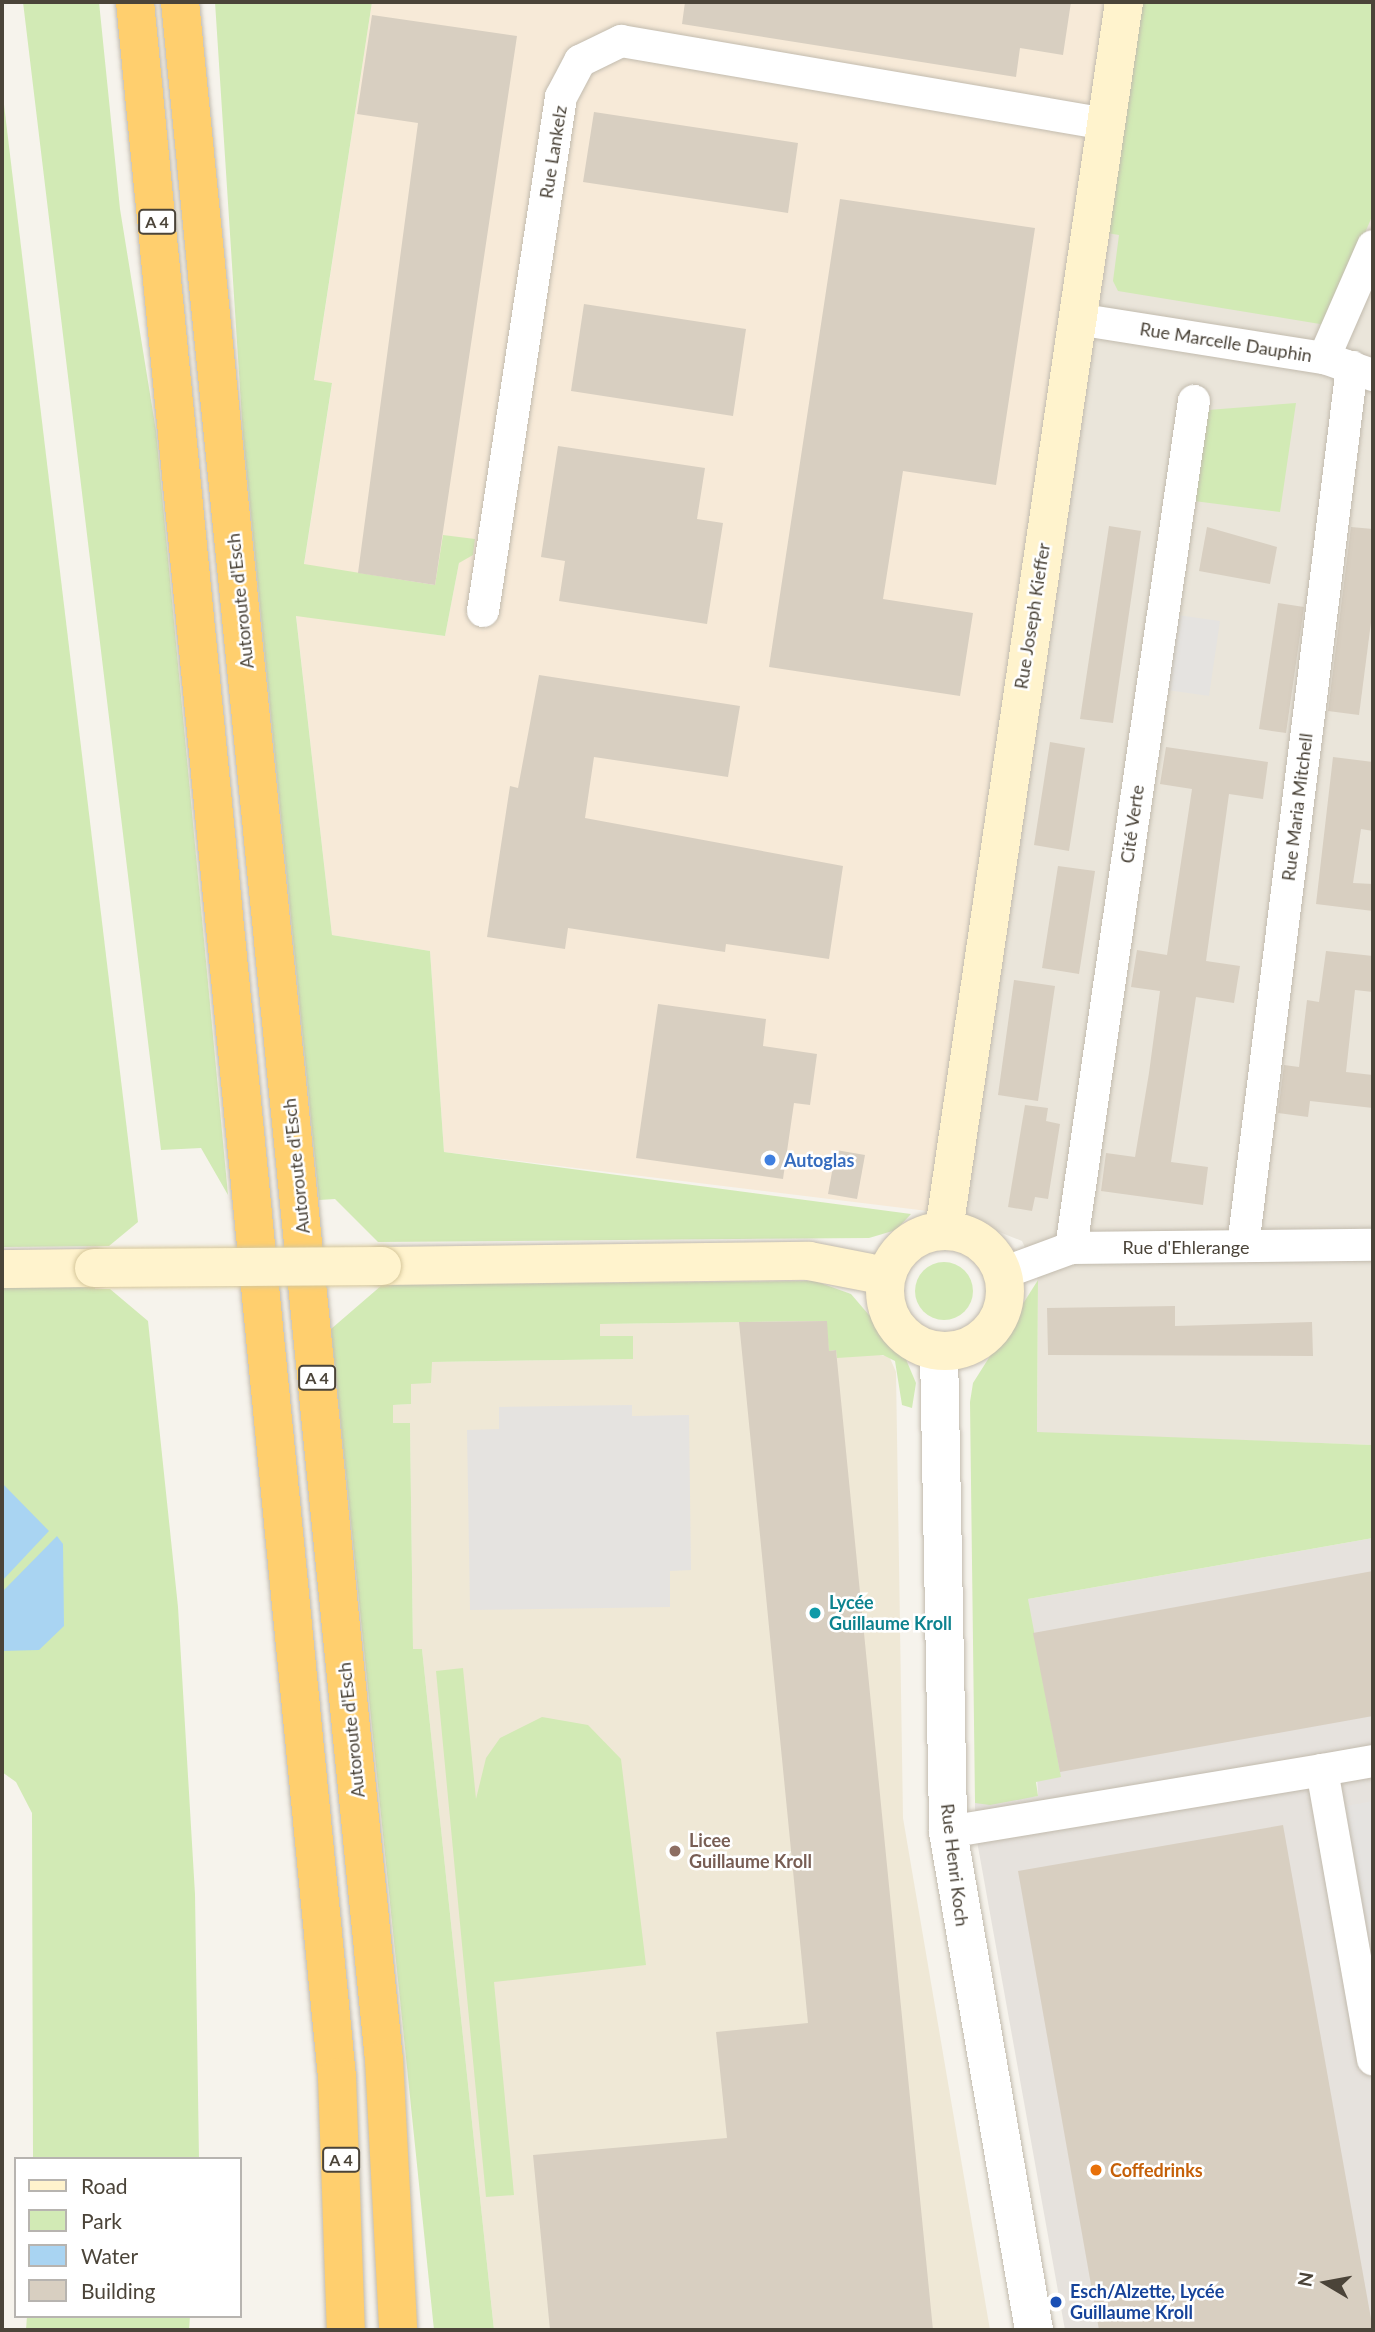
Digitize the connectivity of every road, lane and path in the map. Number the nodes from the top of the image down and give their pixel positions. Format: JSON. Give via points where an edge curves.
{"nodes":[{"id":1,"x":135,"y":2,"type":"edge"},
{"id":2,"x":180,"y":2,"type":"edge"},
{"id":3,"x":1124,"y":2,"type":"edge"},
{"id":4,"x":1105,"y":124,"type":"junction"},
{"id":5,"x":1373,"y":246,"type":"edge"},
{"id":6,"x":1077,"y":319,"type":"junction"},
{"id":7,"x":1349,"y":367,"type":"edge"},
{"id":8,"x":1194,"y":401,"type":"dead end"},
{"id":9,"x":483,"y":611,"type":"dead end"},
{"id":10,"x":944,"y":1230,"type":"junction"},
{"id":11,"x":1373,"y":1245,"type":"edge"},
{"id":12,"x":1243,"y":1247,"type":"junction"},
{"id":13,"x":1070,"y":1248,"type":"junction"},
{"id":14,"x":2,"y":1269,"type":"edge"},
{"id":15,"x":1003,"y":1273,"type":"junction"},
{"id":16,"x":886,"y":1276,"type":"junction"},
{"id":17,"x":939,"y":1352,"type":"junction"},
{"id":18,"x":1373,"y":1761,"type":"edge"},
{"id":19,"x":1322,"y":1770,"type":"junction"},
{"id":20,"x":948,"y":1832,"type":"junction"},
{"id":21,"x":1373,"y":2060,"type":"edge"},
{"id":22,"x":346,"y":2330,"type":"edge"},
{"id":23,"x":398,"y":2330,"type":"edge"},
{"id":24,"x":1034,"y":2330,"type":"edge"}],
"edges":[{"from":1,"to":22,"type":"highway","number":"A 4","via":[[337,2077]]},
{"from":2,"to":23,"type":"highway","name":"Autoroute d'Esch","number":"A 4","via":[[384,2059]]},
{"from":3,"to":4,"type":"main road","name":"Rue Joseph Kieffer"},
{"from":4,"to":6,"type":"main road","name":"Rue Joseph Kieffer"},
{"from":4,"to":9,"type":"street","name":"Rue Lankelz","via":[[621,41],[580,61],[561,97]]},
{"from":5,"to":7,"type":"street","name":"Rue Maria Mitchell"},
{"from":6,"to":7,"type":"street","name":"Rue Marcelle Dauphin"},
{"from":6,"to":10,"type":"main road","name":"Rue Joseph Kieffer"},
{"from":7,"to":12,"type":"street","name":"Rue Maria Mitchell"},
{"from":8,"to":13,"type":"street","name":"Cité Verte"},
{"from":10,"to":15,"type":"main road","via":[[981,1241]]},
{"from":10,"to":16,"type":"main road","via":[[908,1243]]},
{"from":11,"to":12,"type":"street","name":"Rue d'Ehlerange"},
{"from":12,"to":13,"type":"street","name":"Rue d'Ehlerange"},
{"from":13,"to":15,"type":"street","name":"Rue d'Ehlerange"},
{"from":14,"to":16,"type":"main road","bridge":true,"via":[[808,1261]]},
{"from":15,"to":17,"type":"main road","via":[[1002,1312],[992,1330],[968,1347]]},
{"from":16,"to":17,"type":"main road","via":[[885,1297],[901,1334]]},
{"from":17,"to":20,"type":"street","name":"Rue Henri Koch"},
{"from":18,"to":19,"type":"street"},
{"from":19,"to":20,"type":"street"},
{"from":19,"to":21,"type":"street"},
{"from":20,"to":24,"type":"street","name":"Rue Henri Koch"}]}
